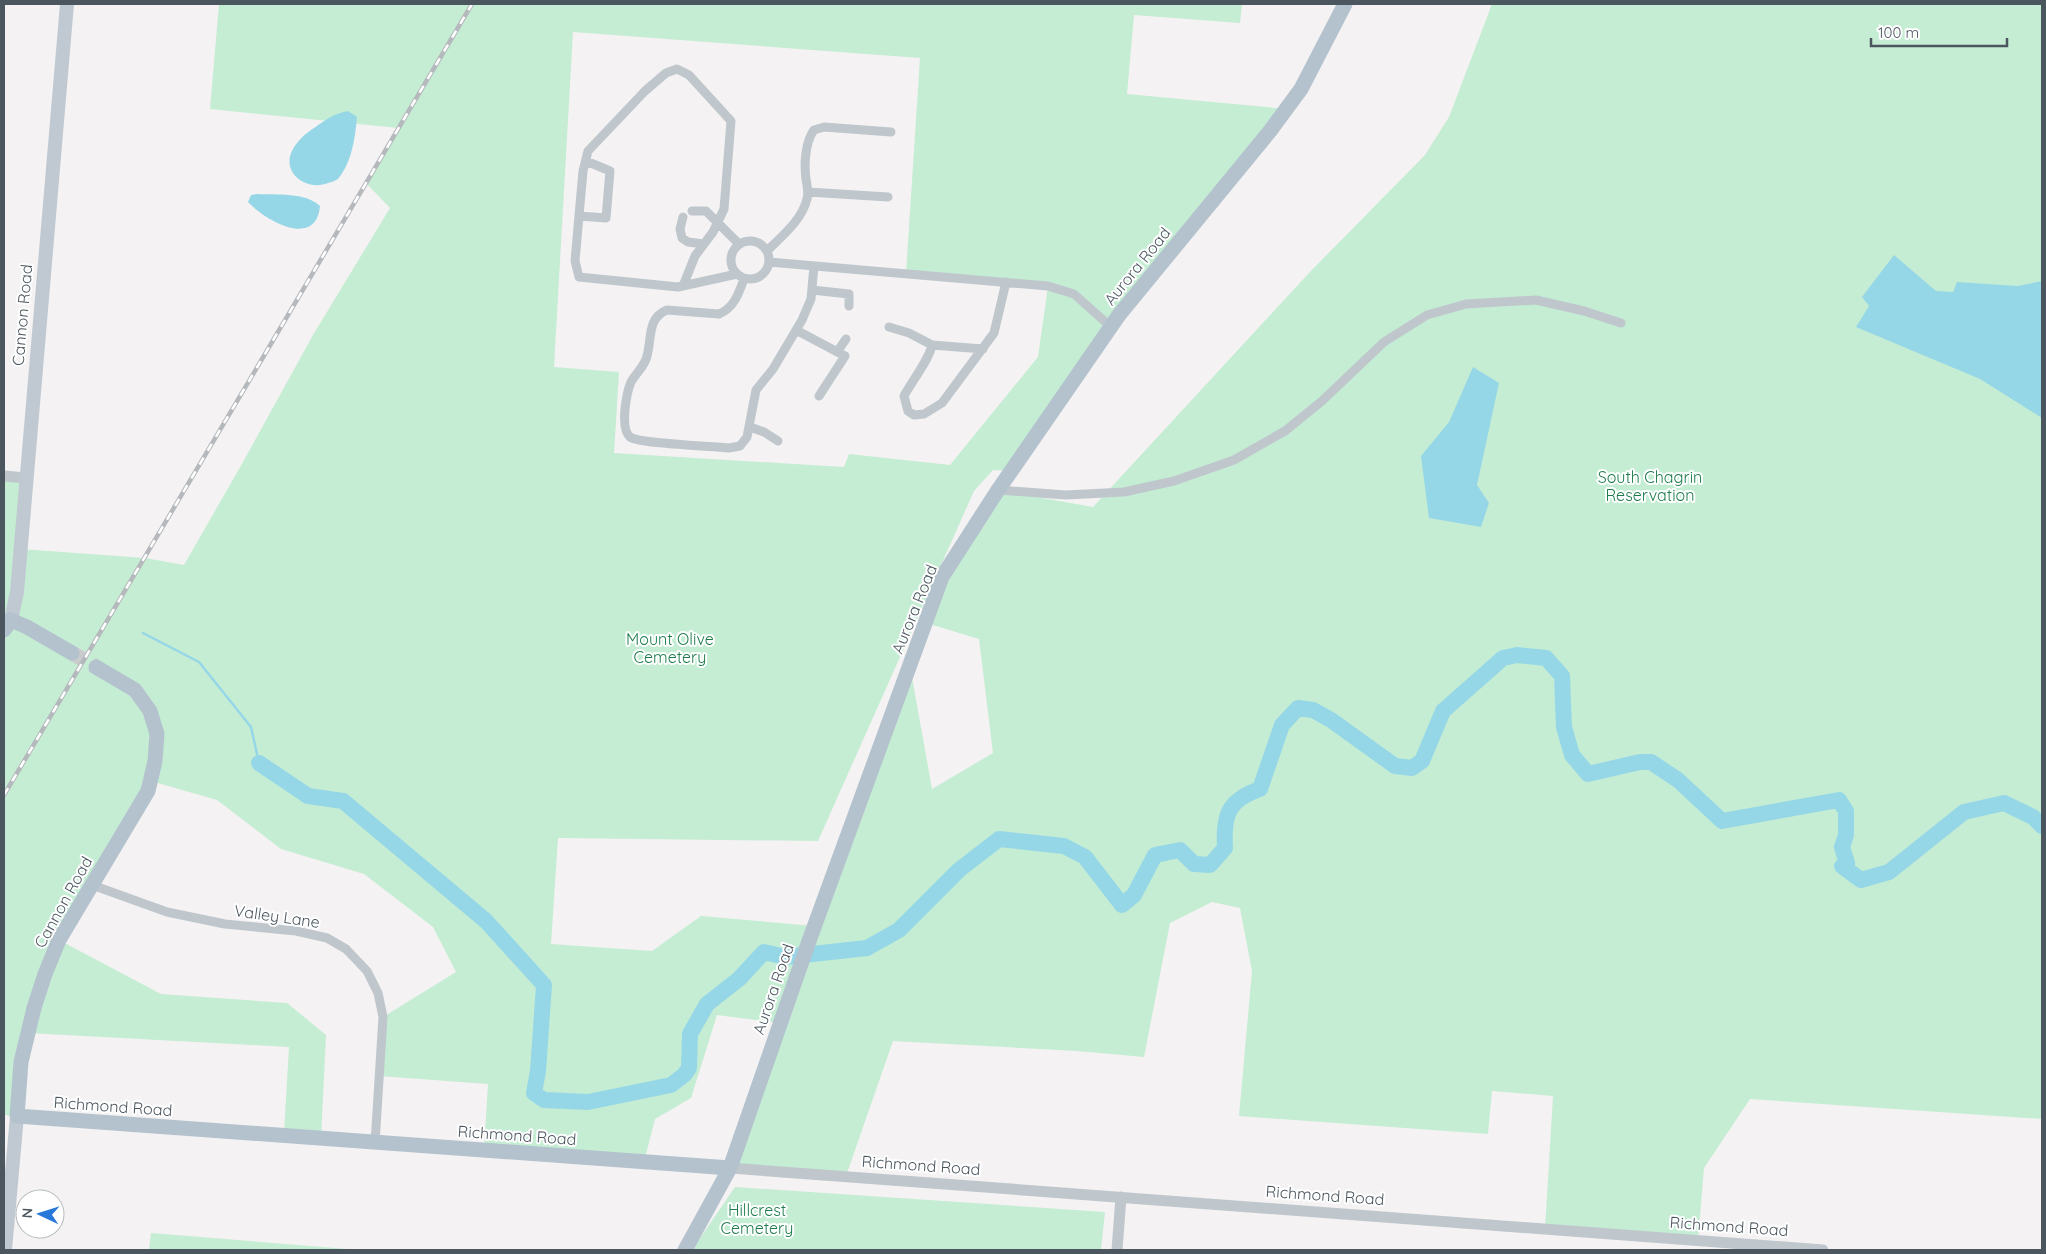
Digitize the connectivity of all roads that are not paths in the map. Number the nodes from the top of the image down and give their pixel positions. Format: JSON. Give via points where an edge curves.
{"nodes":[{"id":1,"x":67,"y":4,"type":"edge"},
{"id":2,"x":1345,"y":4,"type":"edge"},
{"id":3,"x":891,"y":132,"type":"dead end"},
{"id":4,"x":586,"y":161,"type":"junction"},
{"id":5,"x":808,"y":192,"type":"junction"},
{"id":6,"x":888,"y":197,"type":"dead end"},
{"id":7,"x":692,"y":211,"type":"dead end"},
{"id":8,"x":579,"y":216,"type":"junction"},
{"id":9,"x":683,"y":217,"type":"dead end"},
{"id":10,"x":718,"y":221,"type":"junction"},
{"id":11,"x":704,"y":244,"type":"junction"},
{"id":12,"x":739,"y":244,"type":"junction"},
{"id":13,"x":767,"y":251,"type":"junction"},
{"id":14,"x":770,"y":262,"type":"junction"},
{"id":15,"x":814,"y":266,"type":"junction"},
{"id":16,"x":740,"y":276,"type":"junction"},
{"id":17,"x":1006,"y":282,"type":"junction"},
{"id":18,"x":683,"y":286,"type":"junction"},
{"id":19,"x":812,"y":290,"type":"junction"},
{"id":20,"x":849,"y":306,"type":"dead end"},
{"id":21,"x":1621,"y":323,"type":"dead end"},
{"id":22,"x":889,"y":327,"type":"dead end"},
{"id":23,"x":1111,"y":327,"type":"junction"},
{"id":24,"x":796,"y":330,"type":"junction"},
{"id":25,"x":846,"y":339,"type":"dead end"},
{"id":26,"x":932,"y":344,"type":"junction"},
{"id":27,"x":983,"y":349,"type":"junction"},
{"id":28,"x":837,"y":352,"type":"junction"},
{"id":29,"x":819,"y":396,"type":"dead end"},
{"id":30,"x":750,"y":427,"type":"junction"},
{"id":31,"x":778,"y":442,"type":"dead end"},
{"id":32,"x":4,"y":476,"type":"edge"},
{"id":33,"x":26,"y":478,"type":"junction"},
{"id":34,"x":998,"y":490,"type":"junction"},
{"id":35,"x":8,"y":625,"type":"edge"},
{"id":36,"x":72,"y":653,"type":"tunnel mouth"},
{"id":37,"x":96,"y":667,"type":"tunnel mouth"},
{"id":38,"x":92,"y":885,"type":"junction"},
{"id":39,"x":17,"y":1116,"type":"junction"},
{"id":40,"x":375,"y":1143,"type":"junction"},
{"id":41,"x":730,"y":1168,"type":"junction"},
{"id":42,"x":1121,"y":1197,"type":"junction"},
{"id":43,"x":5,"y":1250,"type":"edge"},
{"id":44,"x":686,"y":1250,"type":"edge"},
{"id":45,"x":1117,"y":1250,"type":"edge"},
{"id":46,"x":1823,"y":1250,"type":"edge"}],
"edges":[{"from":1,"to":33,"type":"main road","name":"Cannon Road"},
{"from":2,"to":23,"type":"main road","name":"Aurora Road","via":[[1301,89]]},
{"from":3,"to":5,"type":"street","via":[[824,127],[814,130],[808,142]]},
{"from":4,"to":8,"type":"street"},
{"from":4,"to":8,"type":"street","via":[[610,170],[606,218]]},
{"from":4,"to":10,"type":"street","via":[[588,151],[607,128],[666,73],[677,69],[689,76],[731,121],[724,208]]},
{"from":5,"to":6,"type":"street"},
{"from":5,"to":13,"type":"street","via":[[799,216]]},
{"from":7,"to":10,"type":"street","via":[[706,211]]},
{"from":8,"to":18,"type":"street","via":[[575,261],[579,277]]},
{"from":9,"to":11,"type":"street","via":[[682,238]]},
{"from":10,"to":11,"type":"street"},
{"from":10,"to":12,"type":"street"},
{"from":11,"to":18,"type":"street","via":[[695,256]]},
{"from":12,"to":13,"type":"street","via":[[755,241]]},
{"from":12,"to":16,"type":"street","via":[[731,258],[733,270]]},
{"from":13,"to":14,"type":"street"},
{"from":14,"to":15,"type":"street"},
{"from":14,"to":16,"type":"street","via":[[756,279]]},
{"from":15,"to":17,"type":"street"},
{"from":15,"to":19,"type":"street"},
{"from":16,"to":18,"type":"street"},
{"from":16,"to":30,"type":"street","via":[[734,302],[726,311],[719,314],[667,310],[656,318],[647,357],[631,382],[627,396],[624,430],[642,442],[729,448],[744,442]]},
{"from":17,"to":23,"type":"street","via":[[1048,286],[1074,294]]},
{"from":17,"to":27,"type":"street","via":[[994,334]]},
{"from":19,"to":20,"type":"street","via":[[850,294]]},
{"from":19,"to":24,"type":"street"},
{"from":21,"to":34,"type":"street","via":[[1536,300],[1466,304],[1427,315],[1384,342],[1292,425],[1234,460],[1174,482],[1124,492],[1066,495]]},
{"from":22,"to":26,"type":"street"},
{"from":23,"to":34,"type":"main road","name":"Aurora Road"},
{"from":24,"to":28,"type":"street"},
{"from":24,"to":30,"type":"street","via":[[756,390]]},
{"from":25,"to":28,"type":"street"},
{"from":26,"to":27,"type":"street"},
{"from":26,"to":27,"type":"street","via":[[927,360],[904,396],[908,411],[914,415],[928,413],[942,403]]},
{"from":28,"to":29,"type":"street","via":[[844,356]]},
{"from":30,"to":31,"type":"street"},
{"from":32,"to":33,"type":"street"},
{"from":33,"to":35,"type":"main road","name":"Cannon Road","via":[[17,592]]},
{"from":34,"to":41,"type":"main road","name":"Aurora Road","via":[[942,577]]},
{"from":35,"to":36,"type":"main road","name":"Cannon Road","via":[[27,627]]},
{"from":37,"to":38,"type":"main road","name":"Cannon Road","via":[[135,690],[150,711],[157,734],[148,791]]},
{"from":38,"to":39,"type":"main road","name":"Cannon Road","via":[[59,940],[39,991],[21,1062]]},
{"from":38,"to":40,"type":"street","name":"Valley Lane","via":[[167,912],[225,924],[296,931],[327,938],[346,949],[367,971],[378,993],[383,1017]]},
{"from":39,"to":40,"type":"main road","name":"Richmond Road"},
{"from":39,"to":43,"type":"main road","name":"Cannon Road"},
{"from":40,"to":41,"type":"main road","name":"Richmond Road"},
{"from":41,"to":42,"type":"street","name":"Richmond Road"},
{"from":41,"to":44,"type":"main road","name":"Aurora Road"},
{"from":42,"to":45,"type":"street"},
{"from":42,"to":46,"type":"street","name":"Richmond Road"}]}
